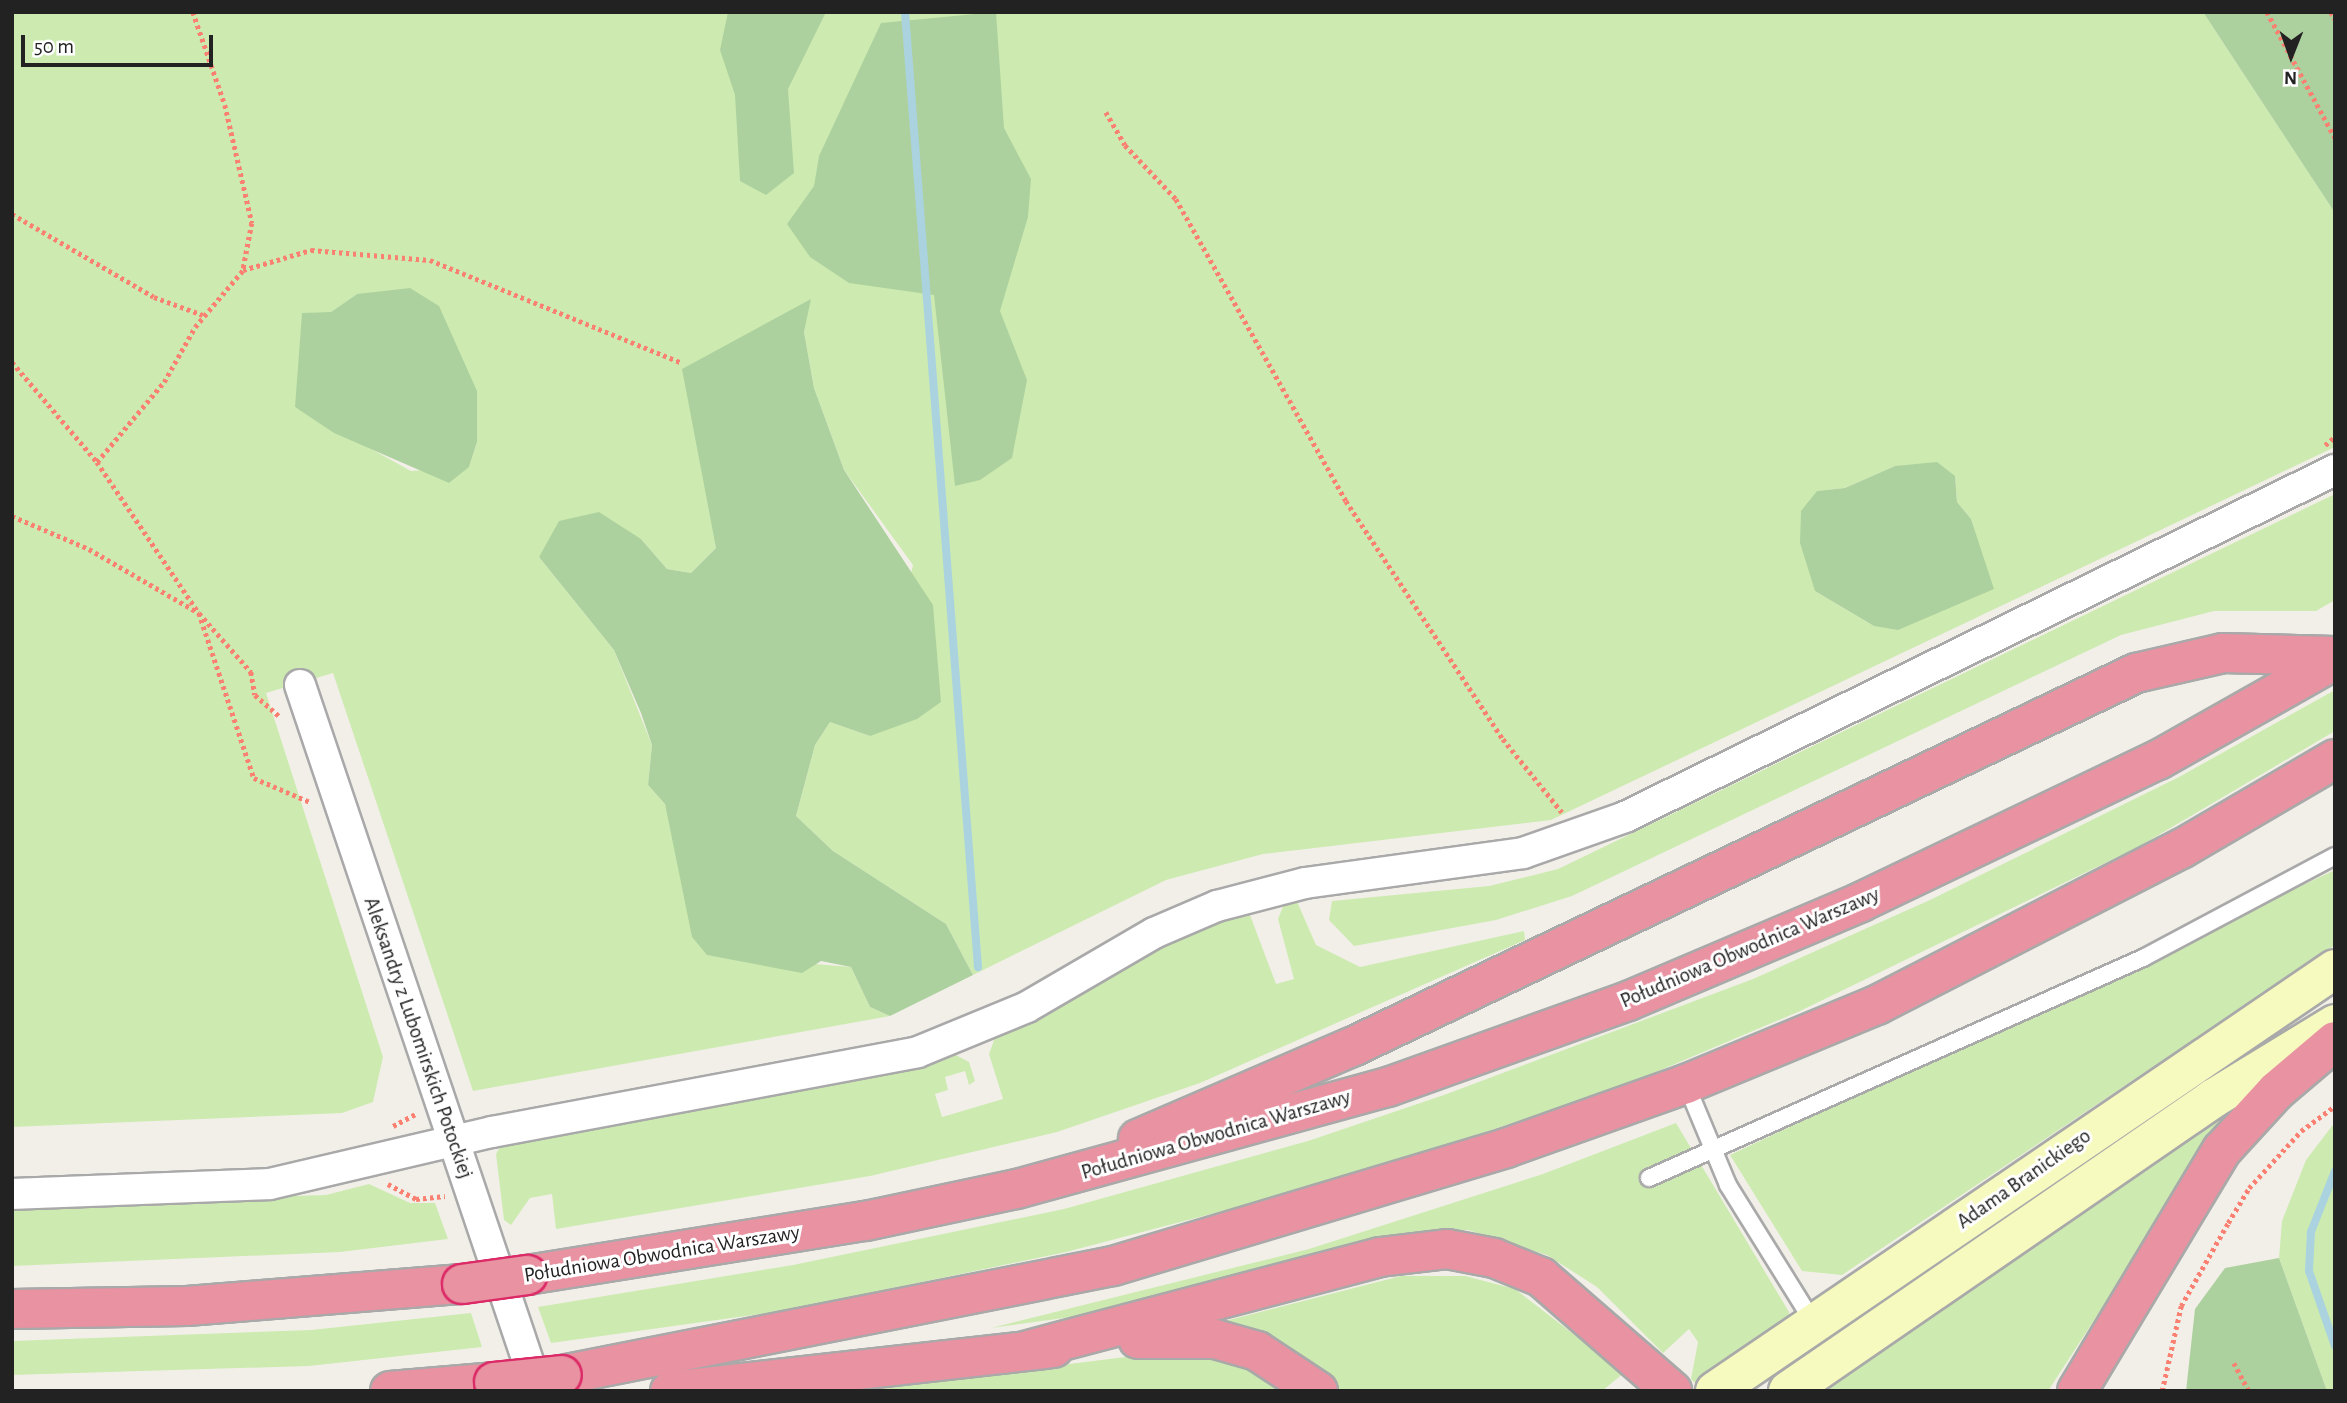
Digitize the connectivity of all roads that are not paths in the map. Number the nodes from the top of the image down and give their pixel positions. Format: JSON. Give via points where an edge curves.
{"nodes":[{"id":1,"x":2335,"y":470,"type":"edge"},
{"id":2,"x":2335,"y":658,"type":"edge"},
{"id":3,"x":300,"y":685,"type":"dead end"},
{"id":4,"x":2335,"y":759,"type":"edge"},
{"id":5,"x":2335,"y":856,"type":"edge"},
{"id":6,"x":2335,"y":969,"type":"edge"},
{"id":7,"x":2335,"y":1024,"type":"edge"},
{"id":8,"x":2335,"y":1041,"type":"edge"},
{"id":9,"x":1686,"y":1084,"type":"junction"},
{"id":10,"x":453,"y":1142,"type":"junction"},
{"id":11,"x":1711,"y":1149,"type":"junction"},
{"id":12,"x":1649,"y":1178,"type":"dead end"},
{"id":13,"x":1017,"y":1189,"type":"junction"},
{"id":14,"x":12,"y":1194,"type":"edge"},
{"id":15,"x":12,"y":1309,"type":"edge"},
{"id":16,"x":1814,"y":1323,"type":"junction"},
{"id":17,"x":1028,"y":1350,"type":"junction"},
{"id":18,"x":551,"y":1385,"type":"edge"},
{"id":19,"x":1671,"y":1390,"type":"edge"},
{"id":20,"x":390,"y":1391,"type":"edge"},
{"id":21,"x":670,"y":1391,"type":"edge"},
{"id":22,"x":1318,"y":1391,"type":"edge"},
{"id":23,"x":1715,"y":1391,"type":"edge"},
{"id":24,"x":1788,"y":1391,"type":"edge"},
{"id":25,"x":2077,"y":1391,"type":"edge"}],
"edges":[{"from":1,"to":10,"type":"street","via":[[1578,835],[1472,864],[1305,883],[1217,906],[1143,939],[1027,1007],[918,1052]]},
{"from":2,"to":13,"type":"highway","name":"Południowa Obwodnica Warszawy","via":[[2134,772],[1861,902],[1628,1001],[1388,1087]]},
{"from":2,"to":13,"type":"highway","via":[[2223,653],[2136,673],[1352,1047]]},
{"from":3,"to":10,"type":"street","name":"Aleksandry z Lubomirskich Potockiej"},
{"from":4,"to":9,"type":"highway","via":[[2000,946]]},
{"from":5,"to":11,"type":"lane","via":[[2143,958]]},
{"from":6,"to":16,"type":"main road","name":"Adama Branickiego"},
{"from":7,"to":24,"type":"main road","name":"Adama Branickiego","via":[[2214,1098]]},
{"from":8,"to":25,"type":"highway","via":[[2276,1091],[2222,1150]]},
{"from":9,"to":11,"type":"lane"},
{"from":9,"to":18,"type":"highway","via":[[1506,1148],[1113,1266]]},
{"from":10,"to":14,"type":"street","via":[[343,1171],[223,1188]]},
{"from":10,"to":18,"type":"street","name":"Aleksandry z Lubomirskich Potockiej"},
{"from":11,"to":12,"type":"lane"},
{"from":11,"to":16,"type":"lane","via":[[1760,1243]]},
{"from":13,"to":15,"type":"highway","name":"Południowa Obwodnica Warszawy","bridge":true,"via":[[853,1224],[462,1284],[187,1306]]},
{"from":16,"to":23,"type":"main road","name":"Adama Branickiego"},
{"from":17,"to":19,"type":"highway","via":[[1380,1257],[1447,1249],[1494,1258],[1541,1277]]},
{"from":17,"to":21,"type":"highway"},
{"from":17,"to":22,"type":"highway","via":[[1164,1336],[1215,1339],[1257,1351]]},
{"from":18,"to":20,"type":"highway","bridge":true,"via":[[494,1382]]}]}
